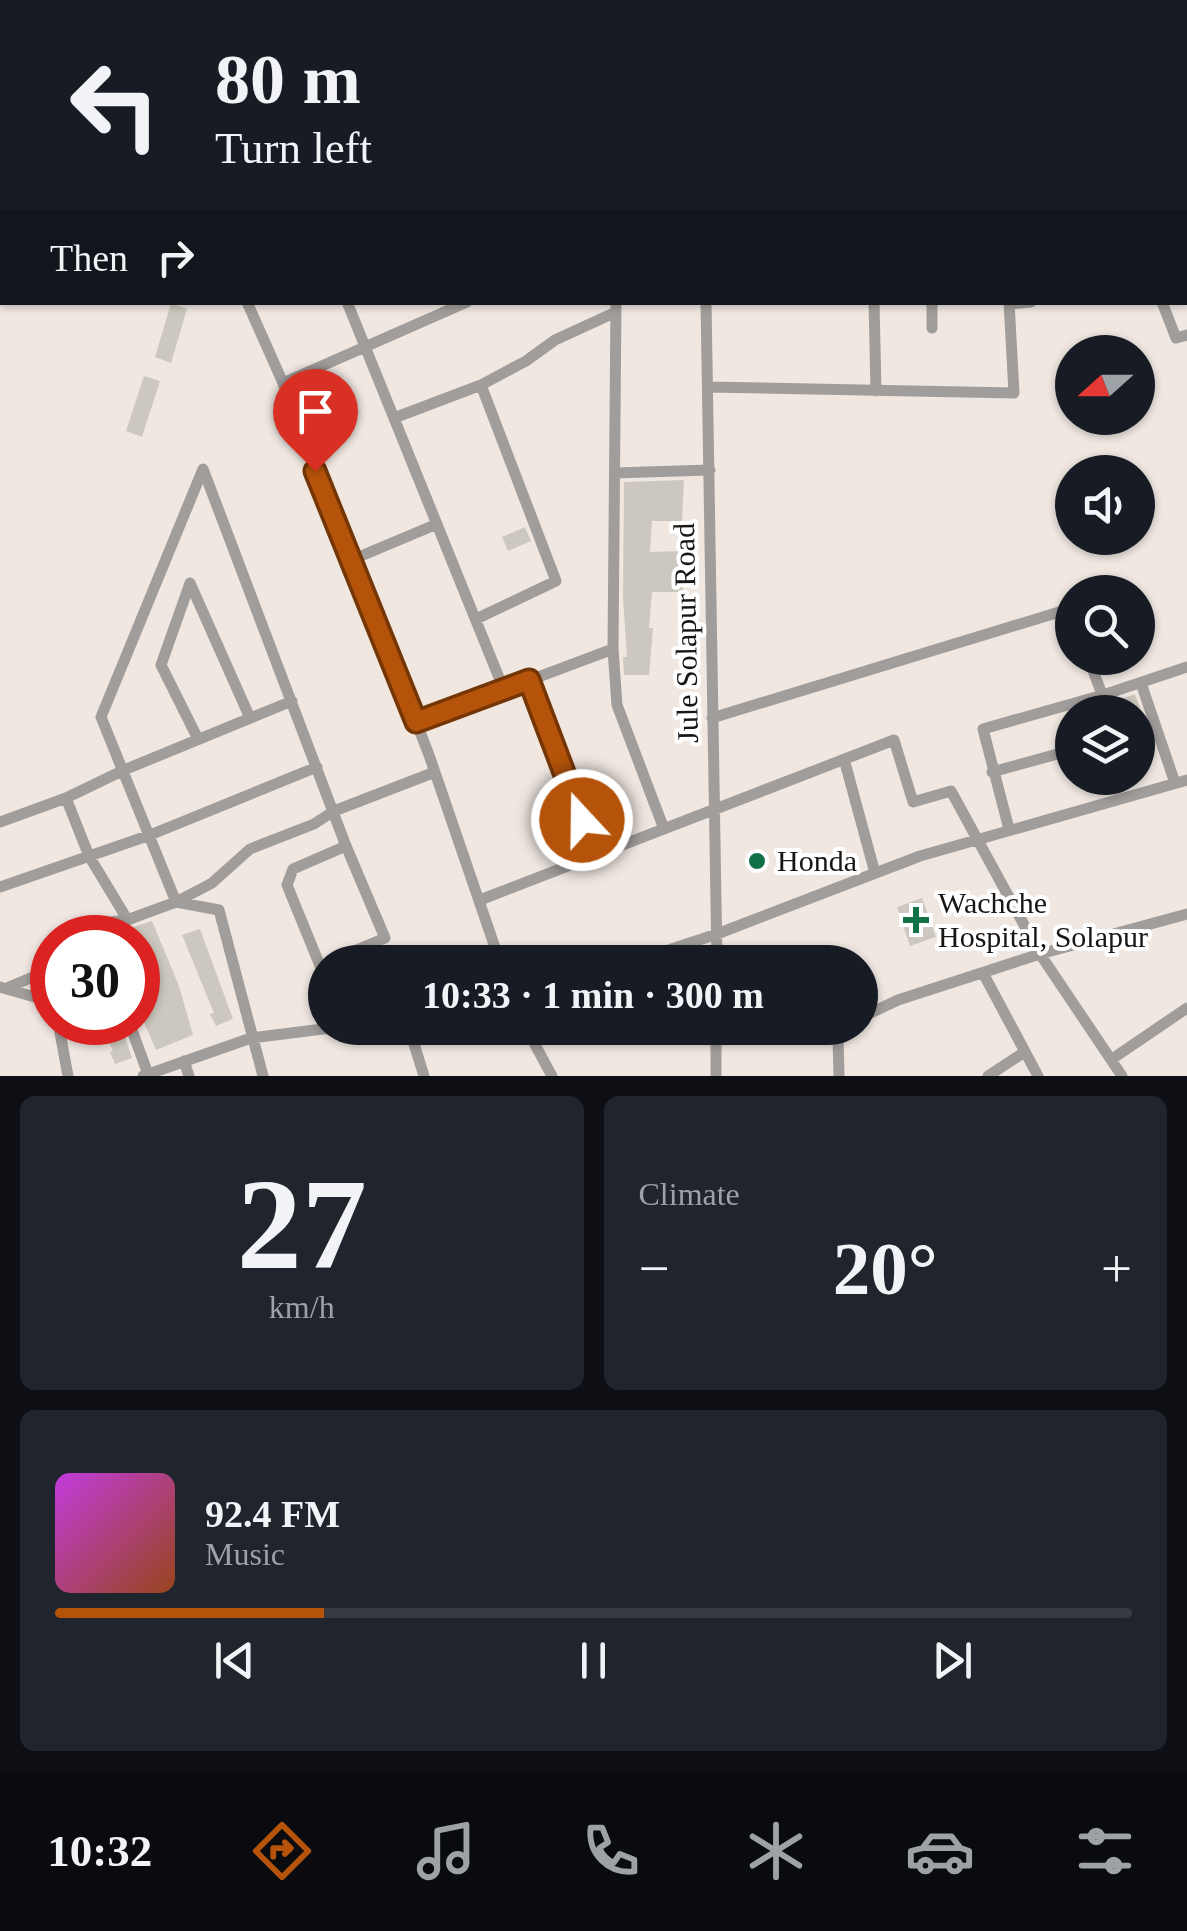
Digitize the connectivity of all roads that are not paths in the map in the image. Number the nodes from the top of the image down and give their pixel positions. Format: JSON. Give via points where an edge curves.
{"nodes":[{"id":1,"x":248,"y":305,"type":"edge"},
{"id":2,"x":348,"y":305,"type":"edge"},
{"id":3,"x":460,"y":305,"type":"edge"},
{"id":4,"x":706,"y":305,"type":"edge"},
{"id":5,"x":874,"y":305,"type":"edge"},
{"id":6,"x":932,"y":305,"type":"edge"},
{"id":7,"x":1009,"y":305,"type":"edge"},
{"id":8,"x":1163,"y":305,"type":"edge"},
{"id":9,"x":616,"y":307,"type":"edge"},
{"id":10,"x":932,"y":328,"type":"dead end"},
{"id":11,"x":1187,"y":335,"type":"edge"},
{"id":12,"x":365,"y":347,"type":"junction"},
{"id":13,"x":283,"y":383,"type":"junction"},
{"id":14,"x":481,"y":385,"type":"junction"},
{"id":15,"x":708,"y":387,"type":"junction"},
{"id":16,"x":876,"y":391,"type":"junction"},
{"id":17,"x":394,"y":418,"type":"junction"},
{"id":18,"x":710,"y":470,"type":"junction"},
{"id":19,"x":614,"y":473,"type":"junction"},
{"id":20,"x":437,"y":524,"type":"junction"},
{"id":21,"x":349,"y":561,"type":"junction"},
{"id":22,"x":1055,"y":613,"type":"edge"},
{"id":23,"x":476,"y":619,"type":"junction"},
{"id":24,"x":613,"y":649,"type":"junction"},
{"id":25,"x":1187,"y":667,"type":"edge"},
{"id":26,"x":1095,"y":675,"type":"edge"},
{"id":27,"x":529,"y":680,"type":"junction"},
{"id":28,"x":1140,"y":683,"type":"junction"},
{"id":29,"x":504,"y":690,"type":"junction"},
{"id":30,"x":1103,"y":695,"type":"joint"},
{"id":31,"x":292,"y":701,"type":"junction"},
{"id":32,"x":1055,"y":709,"type":"edge"},
{"id":33,"x":250,"y":718,"type":"junction"},
{"id":34,"x":712,"y":718,"type":"junction"},
{"id":35,"x":416,"y":722,"type":"junction"},
{"id":36,"x":198,"y":739,"type":"junction"},
{"id":37,"x":1055,"y":755,"type":"edge"},
{"id":38,"x":844,"y":759,"type":"junction"},
{"id":39,"x":318,"y":768,"type":"junction"},
{"id":40,"x":124,"y":770,"type":"junction"},
{"id":41,"x":434,"y":772,"type":"junction"},
{"id":42,"x":992,"y":772,"type":"junction"},
{"id":43,"x":1181,"y":782,"type":"edge"},
{"id":44,"x":1155,"y":790,"type":"edge"},
{"id":45,"x":1137,"y":795,"type":"edge"},
{"id":46,"x":66,"y":798,"type":"junction"},
{"id":47,"x":334,"y":810,"type":"junction"},
{"id":48,"x":712,"y":810,"type":"junction"},
{"id":49,"x":0,"y":822,"type":"edge"},
{"id":50,"x":664,"y":828,"type":"junction"},
{"id":51,"x":1009,"y":829,"type":"junction"},
{"id":52,"x":150,"y":835,"type":"junction"},
{"id":53,"x":976,"y":840,"type":"junction"},
{"id":54,"x":346,"y":846,"type":"junction"},
{"id":55,"x":594,"y":854,"type":"junction"},
{"id":56,"x":90,"y":856,"type":"junction"},
{"id":57,"x":875,"y":873,"type":"junction"},
{"id":58,"x":0,"y":886,"type":"edge"},
{"id":59,"x":480,"y":900,"type":"junction"},
{"id":60,"x":176,"y":902,"type":"junction"},
{"id":61,"x":124,"y":914,"type":"dead end"},
{"id":62,"x":141,"y":915,"type":"edge"},
{"id":63,"x":1185,"y":917,"type":"edge"},
{"id":64,"x":717,"y":934,"type":"junction"},
{"id":65,"x":314,"y":945,"type":"edge"},
{"id":66,"x":371,"y":945,"type":"edge"},
{"id":67,"x":495,"y":945,"type":"edge"},
{"id":68,"x":684,"y":945,"type":"edge"},
{"id":69,"x":717,"y":945,"type":"edge"},
{"id":70,"x":1040,"y":954,"type":"junction"},
{"id":71,"x":983,"y":973,"type":"junction"},
{"id":72,"x":30,"y":977,"type":"edge"},
{"id":73,"x":4,"y":987,"type":"edge"},
{"id":74,"x":30,"y":995,"type":"edge"},
{"id":75,"x":1187,"y":1008,"type":"edge"},
{"id":76,"x":878,"y":1009,"type":"edge"},
{"id":77,"x":308,"y":1031,"type":"edge"},
{"id":78,"x":251,"y":1038,"type":"junction"},
{"id":79,"x":62,"y":1045,"type":"edge"},
{"id":80,"x":136,"y":1045,"type":"edge"},
{"id":81,"x":414,"y":1045,"type":"edge"},
{"id":82,"x":535,"y":1045,"type":"edge"},
{"id":83,"x":716,"y":1045,"type":"edge"},
{"id":84,"x":838,"y":1045,"type":"edge"},
{"id":85,"x":1024,"y":1053,"type":"junction"},
{"id":86,"x":1112,"y":1059,"type":"junction"},
{"id":87,"x":184,"y":1061,"type":"junction"},
{"id":88,"x":146,"y":1075,"type":"edge"},
{"id":89,"x":68,"y":1076,"type":"edge"},
{"id":90,"x":189,"y":1076,"type":"edge"},
{"id":91,"x":263,"y":1076,"type":"edge"},
{"id":92,"x":424,"y":1076,"type":"edge"},
{"id":93,"x":552,"y":1076,"type":"edge"},
{"id":94,"x":716,"y":1076,"type":"edge"},
{"id":95,"x":839,"y":1076,"type":"edge"},
{"id":96,"x":988,"y":1076,"type":"edge"},
{"id":97,"x":1038,"y":1076,"type":"edge"},
{"id":98,"x":1122,"y":1076,"type":"edge"}],
"edges":[{"from":1,"to":13,"type":"street"},
{"from":2,"to":12,"type":"street"},
{"from":3,"to":12,"type":"street"},
{"from":4,"to":15,"type":"street","name":"Jule Solapur Road"},
{"from":5,"to":16,"type":"street"},
{"from":6,"to":10,"type":"street"},
{"from":7,"to":16,"type":"street","via":[[1014,393]]},
{"from":8,"to":11,"type":"street","via":[[1176,338]]},
{"from":9,"to":14,"type":"street"},
{"from":9,"to":19,"type":"street"},
{"from":12,"to":13,"type":"street"},
{"from":12,"to":17,"type":"street"},
{"from":13,"to":21,"type":"street"},
{"from":14,"to":17,"type":"street"},
{"from":14,"to":23,"type":"street","via":[[556,581]]},
{"from":15,"to":16,"type":"street"},
{"from":15,"to":18,"type":"street","name":"Jule Solapur Road"},
{"from":17,"to":20,"type":"street"},
{"from":18,"to":19,"type":"street"},
{"from":18,"to":34,"type":"street","name":"Jule Solapur Road"},
{"from":19,"to":24,"type":"street"},
{"from":20,"to":21,"type":"street"},
{"from":20,"to":23,"type":"street"},
{"from":21,"to":35,"type":"street"},
{"from":22,"to":34,"type":"street"},
{"from":23,"to":29,"type":"street"},
{"from":24,"to":27,"type":"street"},
{"from":24,"to":50,"type":"street","via":[[617,704]]},
{"from":25,"to":28,"type":"street"},
{"from":26,"to":30,"type":"street"},
{"from":27,"to":29,"type":"street"},
{"from":27,"to":55,"type":"street"},
{"from":28,"to":30,"type":"street"},
{"from":28,"to":43,"type":"street"},
{"from":29,"to":35,"type":"street"},
{"from":31,"to":33,"type":"street"},
{"from":31,"to":39,"type":"street"},
{"from":31,"to":40,"type":"street","via":[[203,469],[101,717]]},
{"from":32,"to":42,"type":"street","via":[[983,729]]},
{"from":33,"to":36,"type":"street"},
{"from":33,"to":36,"type":"street","via":[[190,583],[161,665]]},
{"from":34,"to":48,"type":"street","name":"Jule Solapur Road"},
{"from":35,"to":41,"type":"street"},
{"from":36,"to":40,"type":"street"},
{"from":37,"to":42,"type":"street"},
{"from":38,"to":48,"type":"street"},
{"from":38,"to":53,"type":"street","via":[[894,740],[913,802],[952,791]]},
{"from":38,"to":57,"type":"street"},
{"from":39,"to":47,"type":"street"},
{"from":39,"to":52,"type":"street"},
{"from":40,"to":46,"type":"street"},
{"from":40,"to":52,"type":"street"},
{"from":41,"to":47,"type":"street"},
{"from":41,"to":59,"type":"street"},
{"from":42,"to":51,"type":"street"},
{"from":43,"to":44,"type":"street"},
{"from":45,"to":51,"type":"street"},
{"from":46,"to":49,"type":"street"},
{"from":46,"to":56,"type":"street"},
{"from":47,"to":54,"type":"street"},
{"from":47,"to":60,"type":"street","via":[[250,848],[212,883]]},
{"from":48,"to":50,"type":"street"},
{"from":48,"to":64,"type":"street","name":"Jule Solapur Road"},
{"from":50,"to":55,"type":"street"},
{"from":51,"to":53,"type":"street"},
{"from":52,"to":56,"type":"street"},
{"from":52,"to":60,"type":"street"},
{"from":53,"to":57,"type":"street"},
{"from":53,"to":70,"type":"street"},
{"from":54,"to":65,"type":"street","via":[[293,868],[287,885]]},
{"from":54,"to":66,"type":"street","via":[[385,938]]},
{"from":55,"to":59,"type":"street"},
{"from":56,"to":58,"type":"street"},
{"from":56,"to":61,"type":"street"},
{"from":57,"to":64,"type":"street"},
{"from":59,"to":67,"type":"street"},
{"from":60,"to":62,"type":"street"},
{"from":60,"to":78,"type":"street","via":[[218,910]]},
{"from":63,"to":70,"type":"street"},
{"from":64,"to":68,"type":"street"},
{"from":64,"to":69,"type":"street","name":"Jule Solapur Road"},
{"from":70,"to":71,"type":"street"},
{"from":70,"to":86,"type":"street"},
{"from":71,"to":76,"type":"street"},
{"from":71,"to":85,"type":"street"},
{"from":72,"to":73,"type":"street"},
{"from":73,"to":74,"type":"street"},
{"from":75,"to":86,"type":"street"},
{"from":77,"to":78,"type":"street"},
{"from":78,"to":87,"type":"street"},
{"from":78,"to":91,"type":"street"},
{"from":79,"to":89,"type":"street"},
{"from":80,"to":88,"type":"street"},
{"from":81,"to":92,"type":"street"},
{"from":82,"to":93,"type":"street"},
{"from":83,"to":94,"type":"street"},
{"from":84,"to":95,"type":"street"},
{"from":85,"to":96,"type":"street"},
{"from":85,"to":97,"type":"street"},
{"from":86,"to":98,"type":"street"},
{"from":87,"to":88,"type":"street"},
{"from":87,"to":90,"type":"street"}]}
